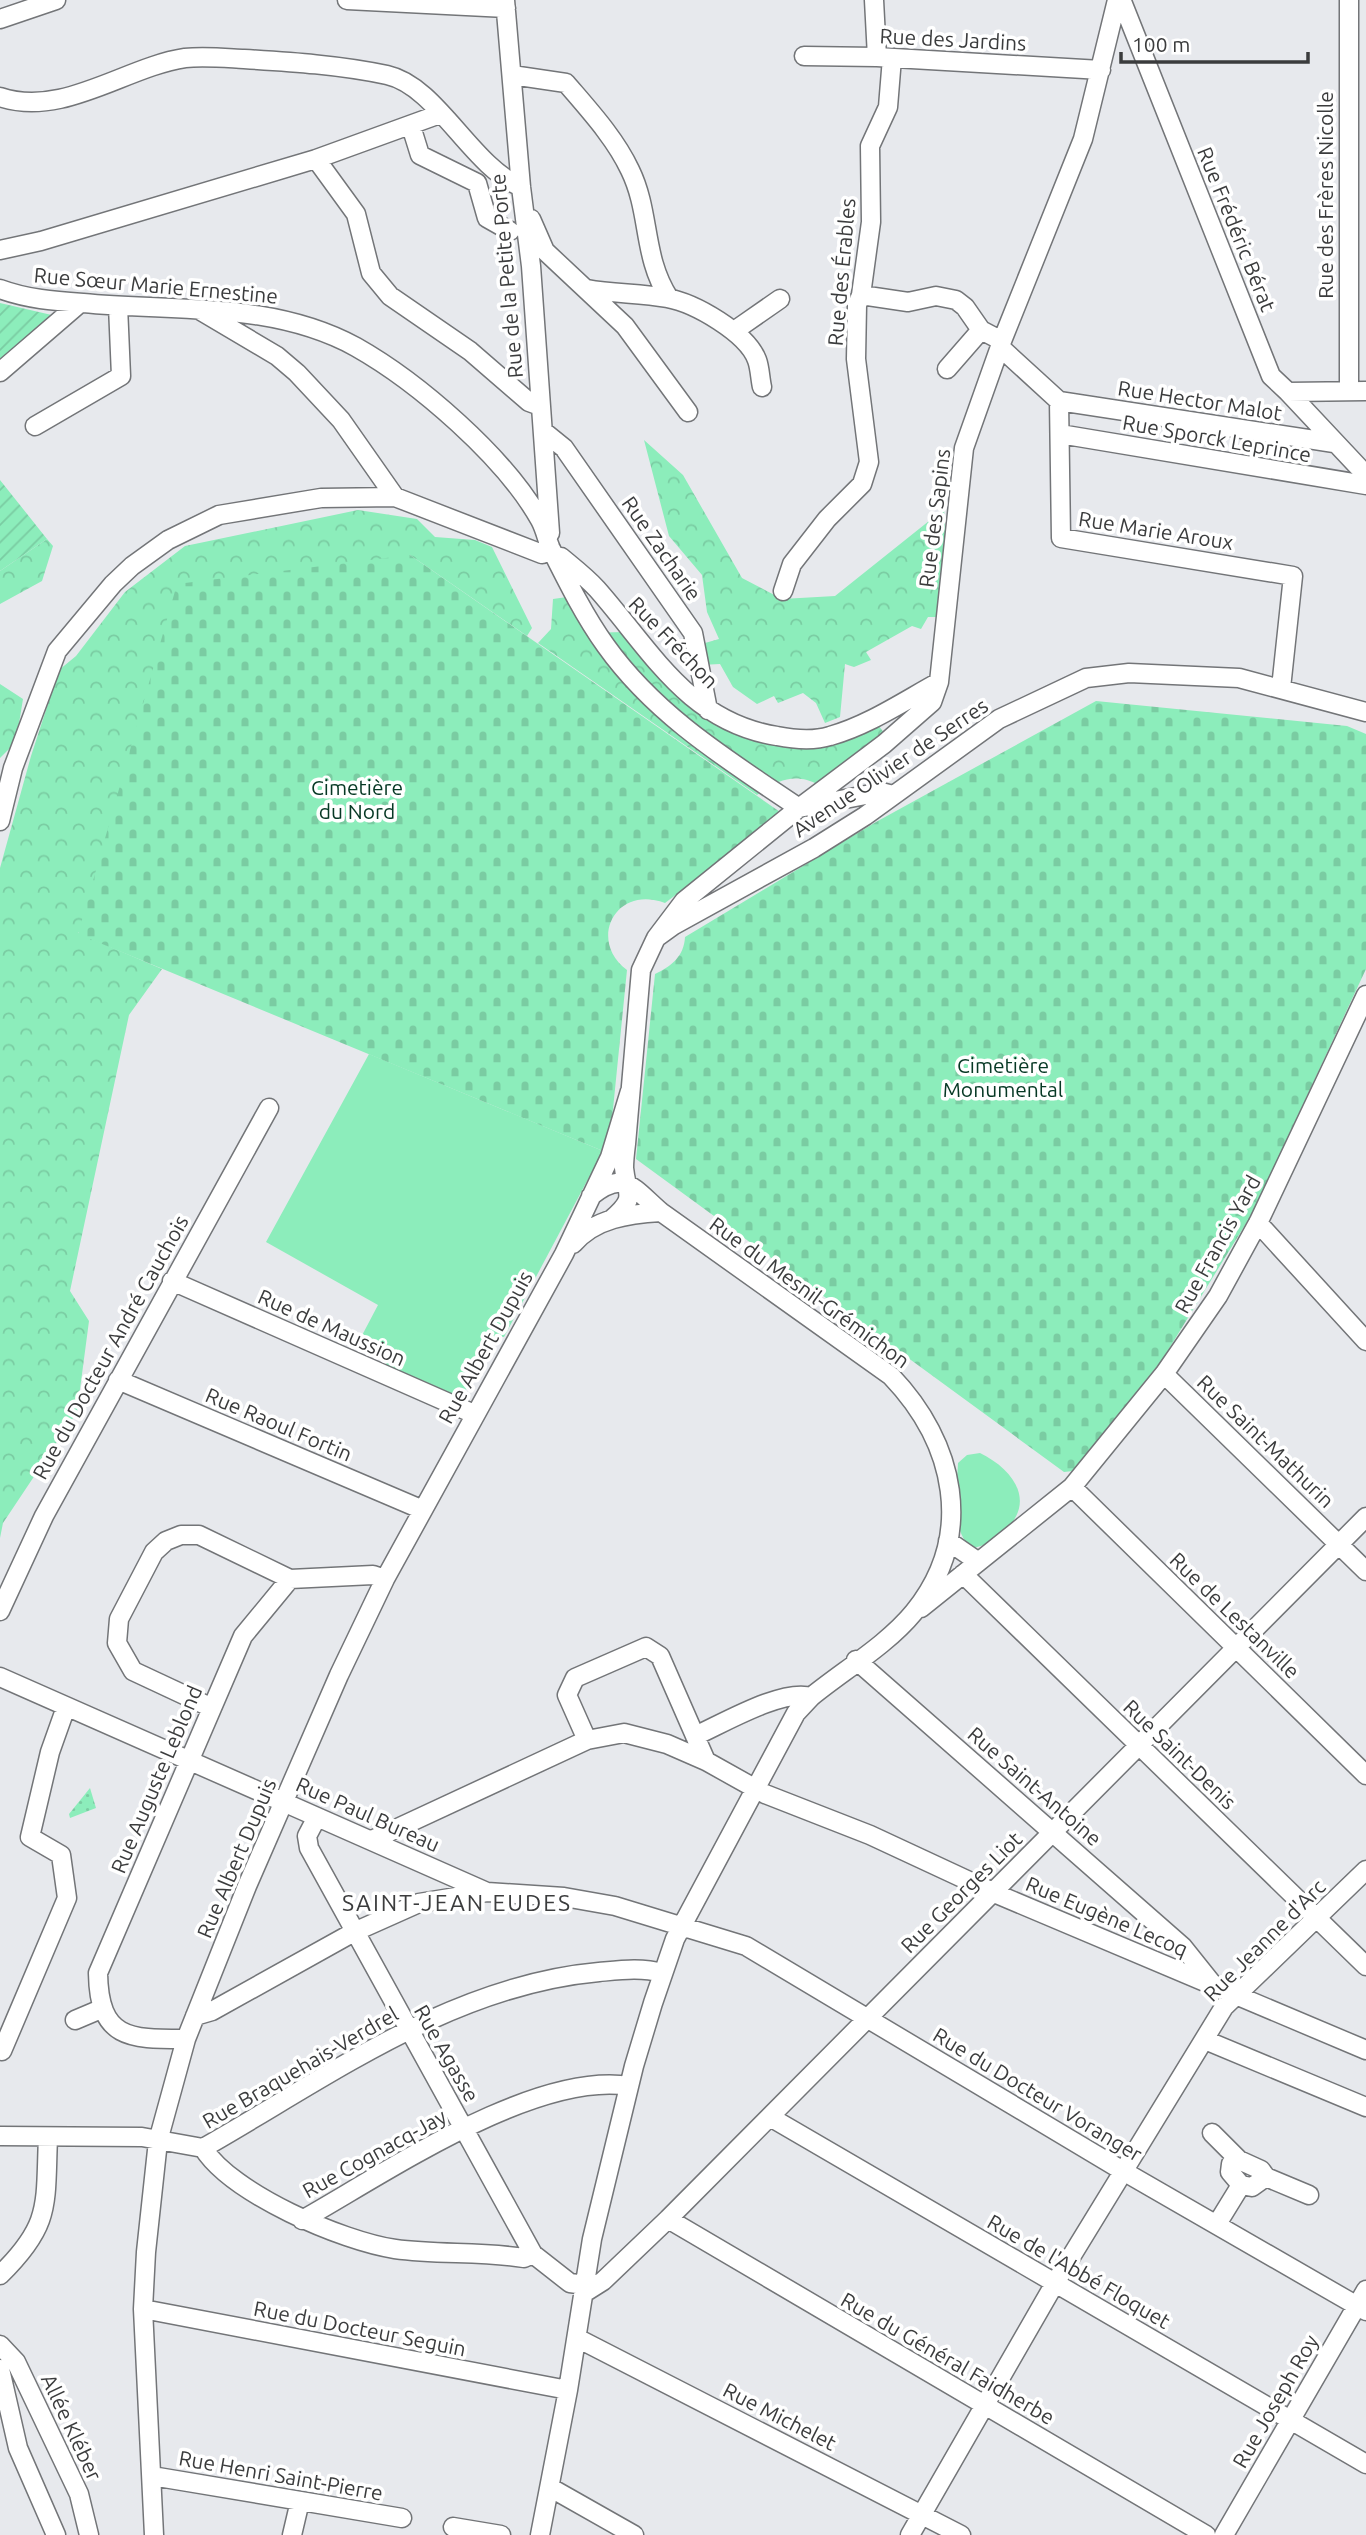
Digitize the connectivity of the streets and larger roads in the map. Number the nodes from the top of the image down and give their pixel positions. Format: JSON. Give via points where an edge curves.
{"nodes":[{"id":1,"x":56,"y":0,"type":"edge"},
{"id":2,"x":347,"y":0,"type":"edge"},
{"id":3,"x":874,"y":0,"type":"edge"},
{"id":4,"x":1349,"y":0,"type":"edge"},
{"id":5,"x":1122,"y":2,"type":"edge"},
{"id":6,"x":506,"y":4,"type":"edge"},
{"id":7,"x":0,"y":19,"type":"edge"},
{"id":8,"x":804,"y":56,"type":"dead end"},
{"id":9,"x":885,"y":57,"type":"junction"},
{"id":10,"x":1101,"y":70,"type":"junction"},
{"id":11,"x":512,"y":75,"type":"junction"},
{"id":12,"x":0,"y":97,"type":"edge"},
{"id":13,"x":440,"y":114,"type":"junction"},
{"id":14,"x":411,"y":126,"type":"junction"},
{"id":15,"x":316,"y":159,"type":"junction"},
{"id":16,"x":522,"y":195,"type":"junction"},
{"id":17,"x":1348,"y":212,"type":"junction"},
{"id":18,"x":1366,"y":212,"type":"edge"},
{"id":19,"x":510,"y":231,"type":"dead end"},
{"id":20,"x":0,"y":250,"type":"edge"},
{"id":21,"x":0,"y":289,"type":"edge"},
{"id":22,"x":587,"y":289,"type":"junction"},
{"id":23,"x":861,"y":295,"type":"junction"},
{"id":24,"x":668,"y":298,"type":"junction"},
{"id":25,"x":780,"y":299,"type":"dead end"},
{"id":26,"x":80,"y":303,"type":"junction"},
{"id":27,"x":118,"y":306,"type":"junction"},
{"id":28,"x":197,"y":309,"type":"junction"},
{"id":29,"x":981,"y":330,"type":"junction"},
{"id":30,"x":734,"y":331,"type":"junction"},
{"id":31,"x":1001,"y":344,"type":"junction"},
{"id":32,"x":947,"y":369,"type":"dead end"},
{"id":33,"x":0,"y":372,"type":"edge"},
{"id":34,"x":762,"y":387,"type":"dead end"},
{"id":35,"x":1357,"y":391,"type":"edge"},
{"id":36,"x":1288,"y":392,"type":"junction"},
{"id":37,"x":1059,"y":401,"type":"junction"},
{"id":38,"x":540,"y":406,"type":"junction"},
{"id":39,"x":688,"y":412,"type":"dead end"},
{"id":40,"x":34,"y":426,"type":"dead end"},
{"id":41,"x":543,"y":431,"type":"junction"},
{"id":42,"x":1060,"y":434,"type":"junction"},
{"id":43,"x":1334,"y":443,"type":"junction"},
{"id":44,"x":1366,"y":475,"type":"edge"},
{"id":45,"x":1366,"y":485,"type":"edge"},
{"id":46,"x":395,"y":497,"type":"junction"},
{"id":47,"x":550,"y":547,"type":"junction"},
{"id":48,"x":783,"y":591,"type":"dead end"},
{"id":49,"x":939,"y":682,"type":"junction"},
{"id":50,"x":1281,"y":688,"type":"junction"},
{"id":51,"x":708,"y":710,"type":"junction"},
{"id":52,"x":1366,"y":712,"type":"edge"},
{"id":53,"x":893,"y":795,"type":"junction"},
{"id":54,"x":799,"y":808,"type":"junction"},
{"id":55,"x":0,"y":821,"type":"edge"},
{"id":56,"x":656,"y":939,"type":"junction"},
{"id":57,"x":1366,"y":995,"type":"edge"},
{"id":58,"x":630,"y":1091,"type":"junction"},
{"id":59,"x":268,"y":1108,"type":"dead end"},
{"id":60,"x":629,"y":1184,"type":"junction"},
{"id":61,"x":591,"y":1196,"type":"junction"},
{"id":62,"x":661,"y":1212,"type":"junction"},
{"id":63,"x":612,"y":1219,"type":"junction"},
{"id":64,"x":1258,"y":1223,"type":"junction"},
{"id":65,"x":564,"y":1254,"type":"junction"},
{"id":66,"x":172,"y":1281,"type":"junction"},
{"id":67,"x":1366,"y":1340,"type":"edge"},
{"id":68,"x":1164,"y":1374,"type":"junction"},
{"id":69,"x":118,"y":1380,"type":"junction"},
{"id":70,"x":474,"y":1414,"type":"junction"},
{"id":71,"x":1070,"y":1489,"type":"junction"},
{"id":72,"x":423,"y":1510,"type":"junction"},
{"id":73,"x":1366,"y":1517,"type":"edge"},
{"id":74,"x":948,"y":1541,"type":"junction"},
{"id":75,"x":1339,"y":1544,"type":"junction"},
{"id":76,"x":977,"y":1561,"type":"junction"},
{"id":77,"x":1366,"y":1570,"type":"edge"},
{"id":78,"x":938,"y":1574,"type":"junction"},
{"id":79,"x":961,"y":1576,"type":"junction"},
{"id":80,"x":290,"y":1579,"type":"junction"},
{"id":81,"x":385,"y":1579,"type":"junction"},
{"id":82,"x":0,"y":1611,"type":"edge"},
{"id":83,"x":914,"y":1612,"type":"junction"},
{"id":84,"x":1237,"y":1648,"type":"junction"},
{"id":85,"x":856,"y":1660,"type":"junction"},
{"id":86,"x":0,"y":1677,"type":"edge"},
{"id":87,"x":811,"y":1697,"type":"junction"},
{"id":88,"x":66,"y":1707,"type":"junction"},
{"id":89,"x":210,"y":1707,"type":"junction"},
{"id":90,"x":695,"y":1736,"type":"junction"},
{"id":91,"x":587,"y":1740,"type":"junction"},
{"id":92,"x":1139,"y":1746,"type":"junction"},
{"id":93,"x":191,"y":1760,"type":"junction"},
{"id":94,"x":706,"y":1761,"type":"junction"},
{"id":95,"x":1366,"y":1775,"type":"edge"},
{"id":96,"x":755,"y":1787,"type":"junction"},
{"id":97,"x":284,"y":1802,"type":"junction"},
{"id":98,"x":317,"y":1817,"type":"junction"},
{"id":99,"x":1052,"y":1832,"type":"junction"},
{"id":100,"x":372,"y":1840,"type":"junction"},
{"id":101,"x":1366,"y":1870,"type":"edge"},
{"id":102,"x":487,"y":1892,"type":"junction"},
{"id":103,"x":993,"y":1892,"type":"junction"},
{"id":104,"x":1317,"y":1919,"type":"junction"},
{"id":105,"x":683,"y":1925,"type":"junction"},
{"id":106,"x":354,"y":1932,"type":"junction"},
{"id":107,"x":1183,"y":1947,"type":"junction"},
{"id":108,"x":1366,"y":1966,"type":"edge"},
{"id":109,"x":1174,"y":1969,"type":"junction"},
{"id":110,"x":662,"y":1973,"type":"junction"},
{"id":111,"x":1212,"y":1984,"type":"junction"},
{"id":112,"x":1240,"y":1995,"type":"junction"},
{"id":113,"x":101,"y":2009,"type":"junction"},
{"id":114,"x":195,"y":2016,"type":"junction"},
{"id":115,"x":867,"y":2019,"type":"junction"},
{"id":116,"x":75,"y":2020,"type":"dead end"},
{"id":117,"x":408,"y":2031,"type":"junction"},
{"id":118,"x":186,"y":2039,"type":"junction"},
{"id":119,"x":1205,"y":2040,"type":"junction"},
{"id":120,"x":2,"y":2050,"type":"dead end"},
{"id":121,"x":1366,"y":2050,"type":"edge"},
{"id":122,"x":629,"y":2086,"type":"junction"},
{"id":123,"x":1366,"y":2107,"type":"edge"},
{"id":124,"x":770,"y":2117,"type":"junction"},
{"id":125,"x":464,"y":2129,"type":"junction"},
{"id":126,"x":1212,"y":2133,"type":"dead end"},
{"id":127,"x":0,"y":2136,"type":"edge"},
{"id":128,"x":48,"y":2137,"type":"junction"},
{"id":129,"x":158,"y":2141,"type":"junction"},
{"id":130,"x":203,"y":2148,"type":"junction"},
{"id":131,"x":1239,"y":2160,"type":"junction"},
{"id":132,"x":1122,"y":2171,"type":"junction"},
{"id":133,"x":1266,"y":2177,"type":"junction"},
{"id":134,"x":1241,"y":2185,"type":"junction"},
{"id":135,"x":1309,"y":2195,"type":"dead end"},
{"id":136,"x":668,"y":2219,"type":"junction"},
{"id":137,"x":302,"y":2220,"type":"junction"},
{"id":138,"x":1217,"y":2224,"type":"junction"},
{"id":139,"x":533,"y":2253,"type":"junction"},
{"id":140,"x":0,"y":2275,"type":"edge"},
{"id":141,"x":1055,"y":2283,"type":"junction"},
{"id":142,"x":584,"y":2289,"type":"junction"},
{"id":143,"x":1366,"y":2290,"type":"edge"},
{"id":144,"x":143,"y":2309,"type":"junction"},
{"id":145,"x":1361,"y":2309,"type":"edge"},
{"id":146,"x":578,"y":2338,"type":"junction"},
{"id":147,"x":0,"y":2346,"type":"edge"},
{"id":148,"x":0,"y":2369,"type":"edge"},
{"id":149,"x":568,"y":2390,"type":"junction"},
{"id":150,"x":984,"y":2406,"type":"junction"},
{"id":151,"x":1290,"y":2422,"type":"junction"},
{"id":152,"x":1366,"y":2464,"type":"edge"},
{"id":153,"x":152,"y":2476,"type":"junction"},
{"id":154,"x":551,"y":2488,"type":"junction"},
{"id":155,"x":300,"y":2501,"type":"junction"},
{"id":156,"x":922,"y":2515,"type":"junction"},
{"id":157,"x":402,"y":2518,"type":"dead end"},
{"id":158,"x":453,"y":2527,"type":"dead end"},
{"id":159,"x":56,"y":2535,"type":"edge"},
{"id":160,"x":89,"y":2535,"type":"edge"},
{"id":161,"x":154,"y":2535,"type":"edge"},
{"id":162,"x":292,"y":2535,"type":"edge"},
{"id":163,"x":502,"y":2535,"type":"edge"},
{"id":164,"x":540,"y":2535,"type":"edge"},
{"id":165,"x":634,"y":2535,"type":"edge"},
{"id":166,"x":910,"y":2535,"type":"edge"},
{"id":167,"x":961,"y":2535,"type":"edge"},
{"id":168,"x":1206,"y":2535,"type":"edge"},
{"id":169,"x":1224,"y":2535,"type":"edge"}],
"edges":[{"from":1,"to":7,"type":"street"},
{"from":2,"to":6,"type":"street"},
{"from":3,"to":9,"type":"street","name":"Rue des Érables"},
{"from":4,"to":17,"type":"street","name":"Rue des Frères Nicolle"},
{"from":5,"to":10,"type":"street","name":"Rue des Sapins"},
{"from":5,"to":36,"type":"street","name":"Rue Frédéric Bérat","via":[[1271,376]]},
{"from":6,"to":11,"type":"street","name":"Rue de la Petite Porte"},
{"from":8,"to":9,"type":"street","name":"Rue des Jardins"},
{"from":9,"to":10,"type":"street","name":"Rue des Jardins"},
{"from":9,"to":23,"type":"street","name":"Rue des Érables","via":[[888,107],[870,146],[871,222]]},
{"from":10,"to":31,"type":"street","name":"Rue des Sapins","via":[[1083,139]]},
{"from":11,"to":16,"type":"street","name":"Rue de la Petite Porte"},
{"from":11,"to":24,"type":"street","via":[[566,83],[595,117],[630,170],[655,277]]},
{"from":12,"to":13,"type":"street","via":[[40,103],[185,58],[225,58],[301,62],[390,76],[405,82]]},
{"from":13,"to":14,"type":"street"},
{"from":13,"to":16,"type":"street"},
{"from":14,"to":15,"type":"street"},
{"from":14,"to":19,"type":"street","via":[[420,155],[477,183],[487,218]]},
{"from":15,"to":20,"type":"street"},
{"from":15,"to":38,"type":"street","via":[[356,214],[371,272],[390,296]]},
{"from":16,"to":22,"type":"street","via":[[545,251]]},
{"from":16,"to":38,"type":"street","name":"Rue de la Petite Porte"},
{"from":17,"to":18,"type":"street"},
{"from":17,"to":35,"type":"street","name":"Rue des Frères Nicolle"},
{"from":21,"to":26,"type":"street","name":"Rue Sœur Marie Ernestine","via":[[25,298]]},
{"from":22,"to":24,"type":"street"},
{"from":22,"to":39,"type":"street","via":[[625,326]]},
{"from":23,"to":29,"type":"street","via":[[908,302],[936,296],[957,300]]},
{"from":23,"to":48,"type":"street","name":"Rue des Érables","via":[[856,359],[869,462],[862,484],[792,564]]},
{"from":24,"to":30,"type":"street"},
{"from":25,"to":30,"type":"street"},
{"from":26,"to":27,"type":"street","name":"Rue Sœur Marie Ernestine"},
{"from":26,"to":33,"type":"street"},
{"from":27,"to":28,"type":"street","name":"Rue Sœur Marie Ernestine"},
{"from":27,"to":40,"type":"street","via":[[121,376]]},
{"from":28,"to":46,"type":"street","via":[[297,373],[341,421]]},
{"from":28,"to":47,"type":"street","name":"Rue Sœur Marie Ernestine","via":[[290,320],[354,346],[405,377],[499,466],[540,520]]},
{"from":29,"to":31,"type":"street"},
{"from":29,"to":32,"type":"street"},
{"from":30,"to":34,"type":"street","via":[[757,359]]},
{"from":31,"to":37,"type":"street"},
{"from":31,"to":49,"type":"street","name":"Rue des Sapins","via":[[964,448]]},
{"from":35,"to":36,"type":"street"},
{"from":36,"to":43,"type":"street","name":"Rue Frédéric Bérat"},
{"from":37,"to":42,"type":"street","name":"Rue Marie Aroux"},
{"from":37,"to":43,"type":"street","name":"Rue Hector Malot"},
{"from":38,"to":41,"type":"street","name":"Rue de la Petite Porte"},
{"from":41,"to":47,"type":"street","name":"Rue de la Petite Porte"},
{"from":41,"to":51,"type":"street","name":"Rue Zacharie","via":[[564,448],[693,632]]},
{"from":42,"to":45,"type":"street","name":"Rue Sporck Leprince"},
{"from":42,"to":50,"type":"street","name":"Rue Marie Aroux","via":[[1060,538],[1293,576]]},
{"from":43,"to":44,"type":"street","name":"Rue Frédéric Bérat"},
{"from":46,"to":47,"type":"street","via":[[541,554]]},
{"from":46,"to":55,"type":"street","via":[[321,498],[219,515],[168,540],[113,584],[57,651],[13,768]]},
{"from":47,"to":51,"type":"street","name":"Rue Fréchon","via":[[597,589],[653,660]]},
{"from":47,"to":54,"type":"street","name":"Rue Sœur Marie Ernestine","via":[[605,645],[649,698],[685,730]]},
{"from":49,"to":51,"type":"street","name":"Rue Fréchon","via":[[859,726],[826,738],[747,732]]},
{"from":49,"to":54,"type":"street","name":"Rue des Sapins","via":[[932,702]]},
{"from":50,"to":52,"type":"street","name":"Avenue Olivier de Serres"},
{"from":50,"to":53,"type":"street","name":"Avenue Olivier de Serres","via":[[1204,674],[1129,673],[1086,678],[999,719]]},
{"from":53,"to":54,"type":"street","via":[[881,792]]},
{"from":53,"to":56,"type":"street","name":"Avenue Olivier de Serres","via":[[814,848],[694,913]]},
{"from":54,"to":56,"type":"street","name":"Rue des Sapins","via":[[684,901]]},
{"from":56,"to":58,"type":"street","via":[[641,970]]},
{"from":57,"to":64,"type":"street","name":"Rue Francis Yard"},
{"from":58,"to":60,"type":"street","via":[[624,1168]]},
{"from":58,"to":61,"type":"street","name":"Rue Albert Dupuis","via":[[610,1157]]},
{"from":59,"to":66,"type":"street","name":"Rue du Docteur André Cauchois"},
{"from":60,"to":61,"type":"street","via":[[607,1183]]},
{"from":60,"to":62,"type":"street","name":"Rue du Mesnil-Grémichon"},
{"from":60,"to":63,"type":"street","via":[[627,1205]]},
{"from":61,"to":65,"type":"street","name":"Rue Albert Dupuis"},
{"from":62,"to":63,"type":"street","name":"Rue Albert Dupuis"},
{"from":62,"to":74,"type":"street","name":"Rue du Mesnil-Grémichon","via":[[834,1333],[910,1397],[934,1437],[948,1473],[952,1505]]},
{"from":63,"to":65,"type":"street","name":"Rue Albert Dupuis","via":[[590,1228]]},
{"from":64,"to":67,"type":"street"},
{"from":64,"to":68,"type":"street","name":"Rue Francis Yard","via":[[1218,1296]]},
{"from":65,"to":70,"type":"street","name":"Rue Albert Dupuis"},
{"from":66,"to":69,"type":"street","name":"Rue du Docteur André Cauchois"},
{"from":66,"to":70,"type":"street","name":"Rue de Maussion"},
{"from":68,"to":71,"type":"street","name":"Rue Francis Yard"},
{"from":68,"to":75,"type":"street","name":"Rue Saint-Mathurin"},
{"from":69,"to":72,"type":"street","name":"Rue Raoul Fortin"},
{"from":69,"to":82,"type":"street","name":"Rue du Docteur André Cauchois","via":[[44,1516]]},
{"from":70,"to":72,"type":"street","name":"Rue Albert Dupuis"},
{"from":71,"to":76,"type":"street","name":"Rue Francis Yard"},
{"from":71,"to":84,"type":"street","name":"Rue de Lestanville"},
{"from":72,"to":81,"type":"street","name":"Rue Albert Dupuis"},
{"from":73,"to":75,"type":"street","name":"Rue Georges Liot"},
{"from":74,"to":76,"type":"street"},
{"from":74,"to":78,"type":"street","name":"Rue du Mesnil-Grémichon"},
{"from":75,"to":77,"type":"street","name":"Rue Saint-Mathurin"},
{"from":75,"to":84,"type":"street","name":"Rue Georges Liot"},
{"from":76,"to":79,"type":"street","name":"Rue Francis Yard"},
{"from":78,"to":79,"type":"street"},
{"from":78,"to":83,"type":"street","name":"Rue du Mesnil-Grémichon"},
{"from":79,"to":83,"type":"street","name":"Rue Francis Yard"},
{"from":79,"to":92,"type":"street","name":"Rue Saint-Denis"},
{"from":80,"to":81,"type":"street"},
{"from":80,"to":89,"type":"street","name":"Rue Auguste Leblond","via":[[243,1636]]},
{"from":80,"to":89,"type":"street","via":[[199,1535],[181,1535],[154,1552],[119,1619],[117,1643],[133,1671]]},
{"from":81,"to":97,"type":"street","name":"Rue Albert Dupuis"},
{"from":83,"to":85,"type":"street"},
{"from":84,"to":92,"type":"street","name":"Rue Georges Liot"},
{"from":84,"to":95,"type":"street","name":"Rue de Lestanville"},
{"from":85,"to":87,"type":"street"},
{"from":85,"to":99,"type":"street","name":"Rue Saint-Antoine"},
{"from":86,"to":88,"type":"street","name":"Rue Paul Bureau"},
{"from":87,"to":90,"type":"street","via":[[801,1694],[776,1700]]},
{"from":87,"to":96,"type":"street","via":[[796,1713]]},
{"from":88,"to":93,"type":"street","name":"Rue Paul Bureau"},
{"from":88,"to":120,"type":"street","via":[[30,1837],[61,1855],[67,1898]]},
{"from":89,"to":93,"type":"street","name":"Rue Auguste Leblond"},
{"from":90,"to":91,"type":"street","via":[[660,1656],[646,1647],[575,1678],[567,1695]]},
{"from":90,"to":94,"type":"street"},
{"from":91,"to":94,"type":"street","name":"Rue Eugène Lecoq","via":[[624,1733]]},
{"from":91,"to":100,"type":"street","name":"Rue Eugène Lecoq"},
{"from":92,"to":99,"type":"street","name":"Rue Georges Liot"},
{"from":92,"to":104,"type":"street","name":"Rue Saint-Denis"},
{"from":93,"to":97,"type":"street","name":"Rue Paul Bureau"},
{"from":93,"to":113,"type":"street","name":"Rue Auguste Leblond","via":[[98,1973]]},
{"from":94,"to":96,"type":"street","name":"Rue Eugène Lecoq"},
{"from":96,"to":103,"type":"street","name":"Rue Eugène Lecoq"},
{"from":96,"to":105,"type":"street"},
{"from":97,"to":98,"type":"street","name":"Rue Paul Bureau"},
{"from":97,"to":114,"type":"street","name":"Rue Albert Dupuis"},
{"from":98,"to":100,"type":"street","name":"Rue Paul Bureau"},
{"from":98,"to":106,"type":"street","name":"Rue Agasse","via":[[306,1841]]},
{"from":99,"to":103,"type":"street","name":"Rue Georges Liot"},
{"from":99,"to":107,"type":"street","name":"Rue Saint-Antoine"},
{"from":100,"to":102,"type":"street","name":"Rue Paul Bureau"},
{"from":101,"to":104,"type":"street","name":"Rue Jeanne d'Arc"},
{"from":102,"to":105,"type":"street","name":"Rue du Docteur Voranger","via":[[564,1897]]},
{"from":102,"to":106,"type":"street","via":[[419,1903]]},
{"from":103,"to":109,"type":"street","name":"Rue Eugène Lecoq"},
{"from":103,"to":115,"type":"street","name":"Rue Georges Liot"},
{"from":104,"to":108,"type":"street","name":"Rue Saint-Denis"},
{"from":104,"to":112,"type":"street","name":"Rue Jeanne d'Arc"},
{"from":105,"to":110,"type":"street"},
{"from":105,"to":115,"type":"street","name":"Rue du Docteur Voranger","via":[[746,1946]]},
{"from":106,"to":114,"type":"street","via":[[212,2011]]},
{"from":106,"to":117,"type":"street","name":"Rue Agasse"},
{"from":107,"to":109,"type":"street"},
{"from":107,"to":111,"type":"street","name":"Rue Saint-Antoine"},
{"from":109,"to":111,"type":"street","name":"Rue Eugène Lecoq"},
{"from":110,"to":117,"type":"street","name":"Rue Braquehais-Verdrel","via":[[609,1971],[533,1981],[454,2008]]},
{"from":110,"to":122,"type":"street"},
{"from":111,"to":112,"type":"street","name":"Rue Eugène Lecoq"},
{"from":112,"to":119,"type":"street","name":"Rue Jeanne d'Arc","via":[[1224,2007]]},
{"from":112,"to":121,"type":"street","name":"Rue Eugène Lecoq"},
{"from":113,"to":116,"type":"street"},
{"from":113,"to":118,"type":"street","via":[[123,2033],[147,2039]]},
{"from":114,"to":118,"type":"street","name":"Rue Albert Dupuis"},
{"from":115,"to":124,"type":"street","name":"Rue Georges Liot"},
{"from":115,"to":132,"type":"street","name":"Rue du Docteur Voranger"},
{"from":117,"to":125,"type":"street","name":"Rue Agasse"},
{"from":117,"to":130,"type":"street","name":"Rue Braquehais-Verdrel"},
{"from":118,"to":129,"type":"street","name":"Rue Albert Dupuis"},
{"from":119,"to":123,"type":"street"},
{"from":119,"to":132,"type":"street","name":"Rue Jeanne d'Arc"},
{"from":122,"to":125,"type":"street","name":"Rue Cognacq-Jay","via":[[588,2086],[551,2094],[509,2107]]},
{"from":122,"to":142,"type":"street"},
{"from":124,"to":136,"type":"street","name":"Rue Georges Liot"},
{"from":124,"to":141,"type":"street","name":"Rue de l'Abbé Floquet"},
{"from":125,"to":137,"type":"street","name":"Rue Cognacq-Jay"},
{"from":125,"to":139,"type":"street","name":"Rue Agasse"},
{"from":126,"to":131,"type":"street"},
{"from":127,"to":128,"type":"street"},
{"from":128,"to":129,"type":"street"},
{"from":128,"to":140,"type":"street","via":[[45,2207],[38,2231]]},
{"from":129,"to":130,"type":"street"},
{"from":129,"to":144,"type":"street","name":"Rue Albert Dupuis"},
{"from":130,"to":137,"type":"street","via":[[210,2160]]},
{"from":131,"to":133,"type":"street"},
{"from":131,"to":134,"type":"street","via":[[1231,2164],[1230,2172]]},
{"from":132,"to":138,"type":"street","name":"Rue du Docteur Voranger"},
{"from":132,"to":141,"type":"street","name":"Rue Jeanne d'Arc"},
{"from":133,"to":134,"type":"street","via":[[1252,2187]]},
{"from":133,"to":135,"type":"street"},
{"from":134,"to":138,"type":"street"},
{"from":136,"to":142,"type":"street","name":"Rue Georges Liot","via":[[603,2281]]},
{"from":136,"to":150,"type":"street","name":"Rue du Général Faidherbe"},
{"from":137,"to":139,"type":"street","via":[[394,2249],[524,2258]]},
{"from":138,"to":145,"type":"street","name":"Rue du Docteur Voranger"},
{"from":139,"to":142,"type":"street","name":"Rue Agasse"},
{"from":141,"to":150,"type":"street","name":"Rue Jeanne d'Arc"},
{"from":141,"to":151,"type":"street","name":"Rue de l'Abbé Floquet"},
{"from":142,"to":146,"type":"street"},
{"from":143,"to":145,"type":"street","name":"Rue Joseph Roy"},
{"from":144,"to":149,"type":"street","name":"Rue du Docteur Seguin"},
{"from":144,"to":153,"type":"street","name":"Rue Albert Dupuis"},
{"from":145,"to":151,"type":"street","name":"Rue Joseph Roy"},
{"from":146,"to":149,"type":"street"},
{"from":146,"to":156,"type":"street","name":"Rue Michelet"},
{"from":147,"to":160,"type":"street","name":"Allée Kléber","via":[[16,2362],[79,2494]]},
{"from":148,"to":159,"type":"street","via":[[18,2448]]},
{"from":149,"to":154,"type":"street"},
{"from":150,"to":156,"type":"street","name":"Rue Jeanne d'Arc"},
{"from":150,"to":168,"type":"street","name":"Rue du Général Faidherbe"},
{"from":151,"to":152,"type":"street","name":"Rue de l'Abbé Floquet"},
{"from":151,"to":169,"type":"street","name":"Rue Joseph Roy"},
{"from":153,"to":155,"type":"street","name":"Rue Henri Saint-Pierre"},
{"from":153,"to":161,"type":"street","name":"Rue Albert Dupuis"},
{"from":154,"to":164,"type":"street"},
{"from":154,"to":165,"type":"street"},
{"from":155,"to":157,"type":"street","name":"Rue Henri Saint-Pierre"},
{"from":155,"to":162,"type":"street"},
{"from":156,"to":166,"type":"street","name":"Rue Jeanne d'Arc"},
{"from":156,"to":167,"type":"street","name":"Rue Michelet"},
{"from":158,"to":163,"type":"street"}]}
